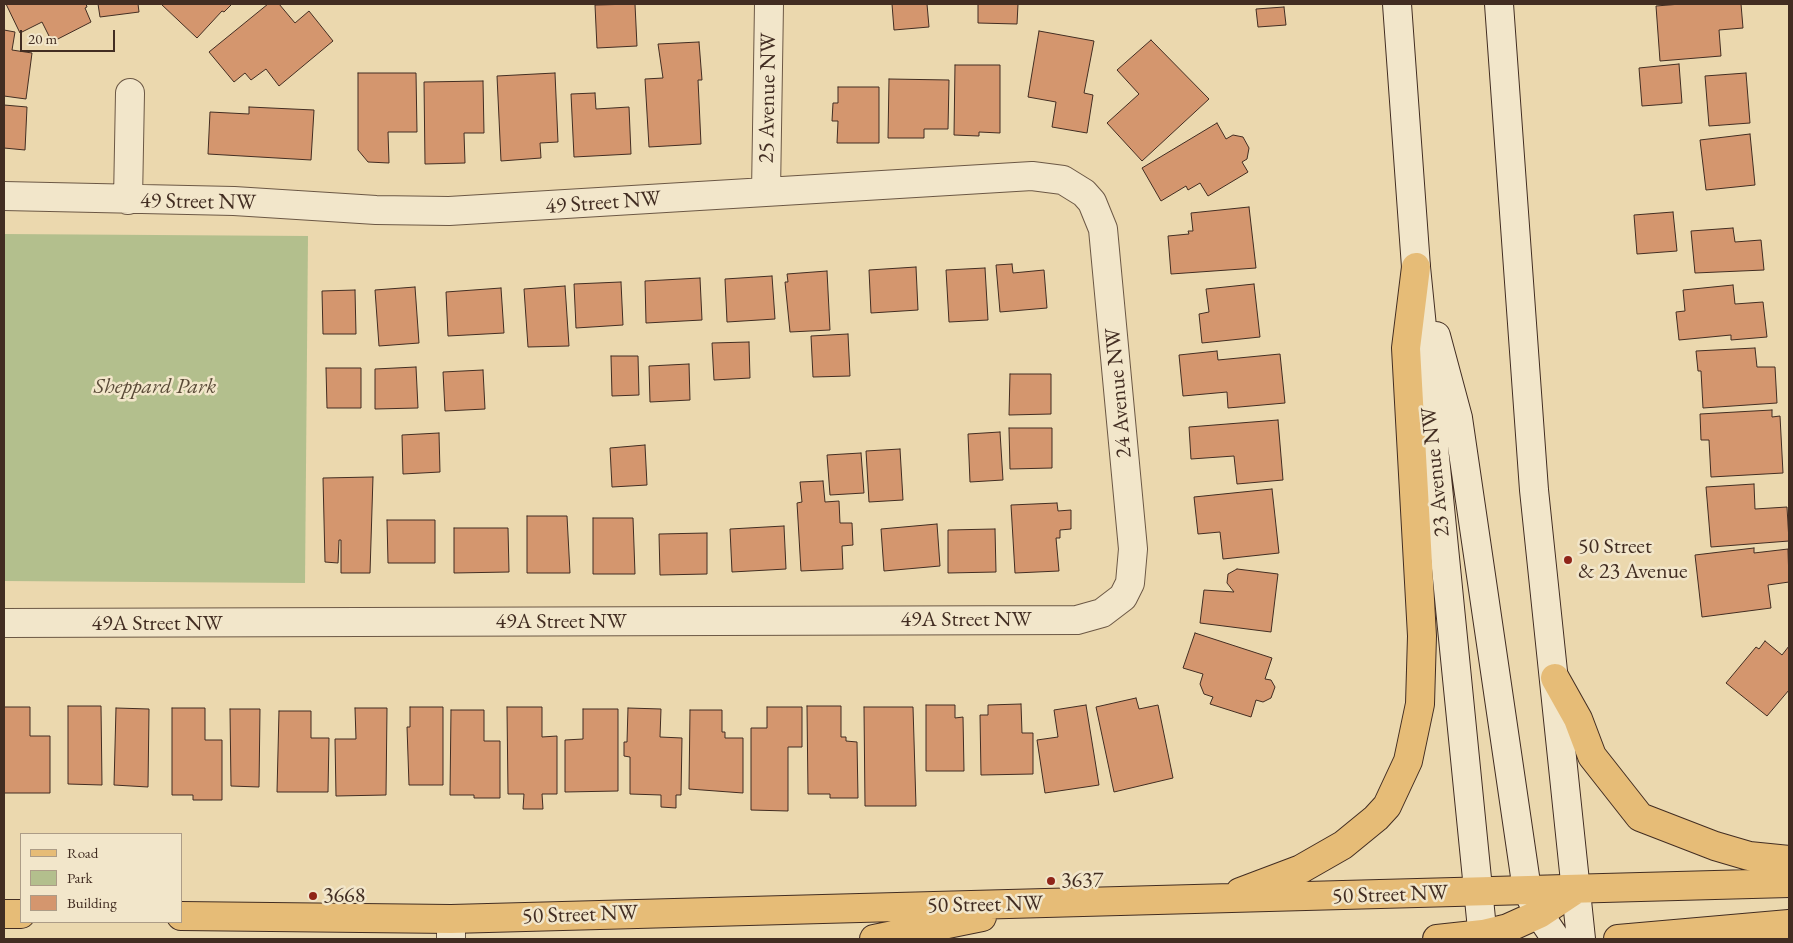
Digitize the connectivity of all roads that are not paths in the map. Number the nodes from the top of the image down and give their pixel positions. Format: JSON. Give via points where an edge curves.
{"nodes":[{"id":1,"x":769,"y":4,"type":"edge"},
{"id":2,"x":1397,"y":4,"type":"edge"},
{"id":3,"x":1499,"y":4,"type":"edge"},
{"id":4,"x":130,"y":93,"type":"dead end"},
{"id":5,"x":1075,"y":186,"type":"joint"},
{"id":6,"x":766,"y":192,"type":"junction"},
{"id":7,"x":4,"y":196,"type":"edge"},
{"id":8,"x":128,"y":200,"type":"junction"},
{"id":9,"x":1416,"y":262,"type":"junction"},
{"id":10,"x":1115,"y":604,"type":"joint"},
{"id":11,"x":4,"y":623,"type":"edge"},
{"id":12,"x":1555,"y":678,"type":"junction"},
{"id":13,"x":1789,"y":860,"type":"edge"},
{"id":14,"x":1789,"y":883,"type":"edge"},
{"id":15,"x":1528,"y":890,"type":"junction"},
{"id":16,"x":1575,"y":890,"type":"junction"},
{"id":17,"x":1477,"y":892,"type":"junction"},
{"id":18,"x":1220,"y":900,"type":"junction"},
{"id":19,"x":1042,"y":904,"type":"junction"},
{"id":20,"x":4,"y":914,"type":"edge"},
{"id":21,"x":20,"y":914,"type":"edge"},
{"id":22,"x":1539,"y":914,"type":"junction"},
{"id":23,"x":182,"y":916,"type":"edge"},
{"id":24,"x":1789,"y":924,"type":"edge"},
{"id":25,"x":451,"y":929,"type":"edge"},
{"id":26,"x":1496,"y":935,"type":"edge"},
{"id":27,"x":874,"y":939,"type":"edge"},
{"id":28,"x":1437,"y":939,"type":"edge"},
{"id":29,"x":1556,"y":939,"type":"edge"},
{"id":30,"x":1581,"y":939,"type":"edge"},
{"id":31,"x":1618,"y":939,"type":"edge"}],
"edges":[{"from":1,"to":6,"type":"street","name":"25 Avenue NW"},
{"from":2,"to":9,"type":"street","name":"23 Avenue NW"},
{"from":3,"to":12,"type":"street","via":[[1534,490]]},
{"from":4,"to":8,"type":"street","name":"49 Street NW"},
{"from":5,"to":6,"type":"street","name":"49 Street NW","via":[[1063,180],[1032,176]]},
{"from":5,"to":10,"type":"street","name":"24 Avenue NW","via":[[1092,202],[1103,229],[1133,549],[1130,583]]},
{"from":6,"to":8,"type":"street","name":"49 Street NW","via":[[449,211]]},
{"from":7,"to":8,"type":"street","name":"49 Street NW"},
{"from":9,"to":15,"type":"street","via":[[1458,418]]},
{"from":9,"to":17,"type":"street","name":"23 Avenue NW"},
{"from":9,"to":18,"type":"main road","via":[[1406,348],[1422,636],[1420,704],[1408,761],[1387,806],[1344,845],[1301,869]]},
{"from":10,"to":11,"type":"street","name":"49A Street NW","via":[[1092,618],[1077,620]]},
{"from":12,"to":13,"type":"main road","via":[[1578,719],[1592,756],[1640,817],[1749,856]]},
{"from":12,"to":16,"type":"street"},
{"from":14,"to":16,"type":"main road","name":"50 Street NW"},
{"from":15,"to":16,"type":"main road","name":"50 Street NW"},
{"from":15,"to":17,"type":"main road","name":"50 Street NW"},
{"from":15,"to":22,"type":"street"},
{"from":16,"to":22,"type":"main road"},
{"from":16,"to":30,"type":"street"},
{"from":17,"to":18,"type":"main road","name":"50 Street NW"},
{"from":17,"to":26,"type":"street","name":"23 Avenue NW"},
{"from":18,"to":19,"type":"main road","name":"50 Street NW"},
{"from":19,"to":25,"type":"main road","name":"50 Street NW"},
{"from":19,"to":27,"type":"main road"},
{"from":20,"to":21,"type":"main road"},
{"from":22,"to":26,"type":"main road"},
{"from":22,"to":29,"type":"street"},
{"from":23,"to":25,"type":"main road","name":"50 Street NW"},
{"from":24,"to":31,"type":"main road"},
{"from":26,"to":28,"type":"main road"}]}
